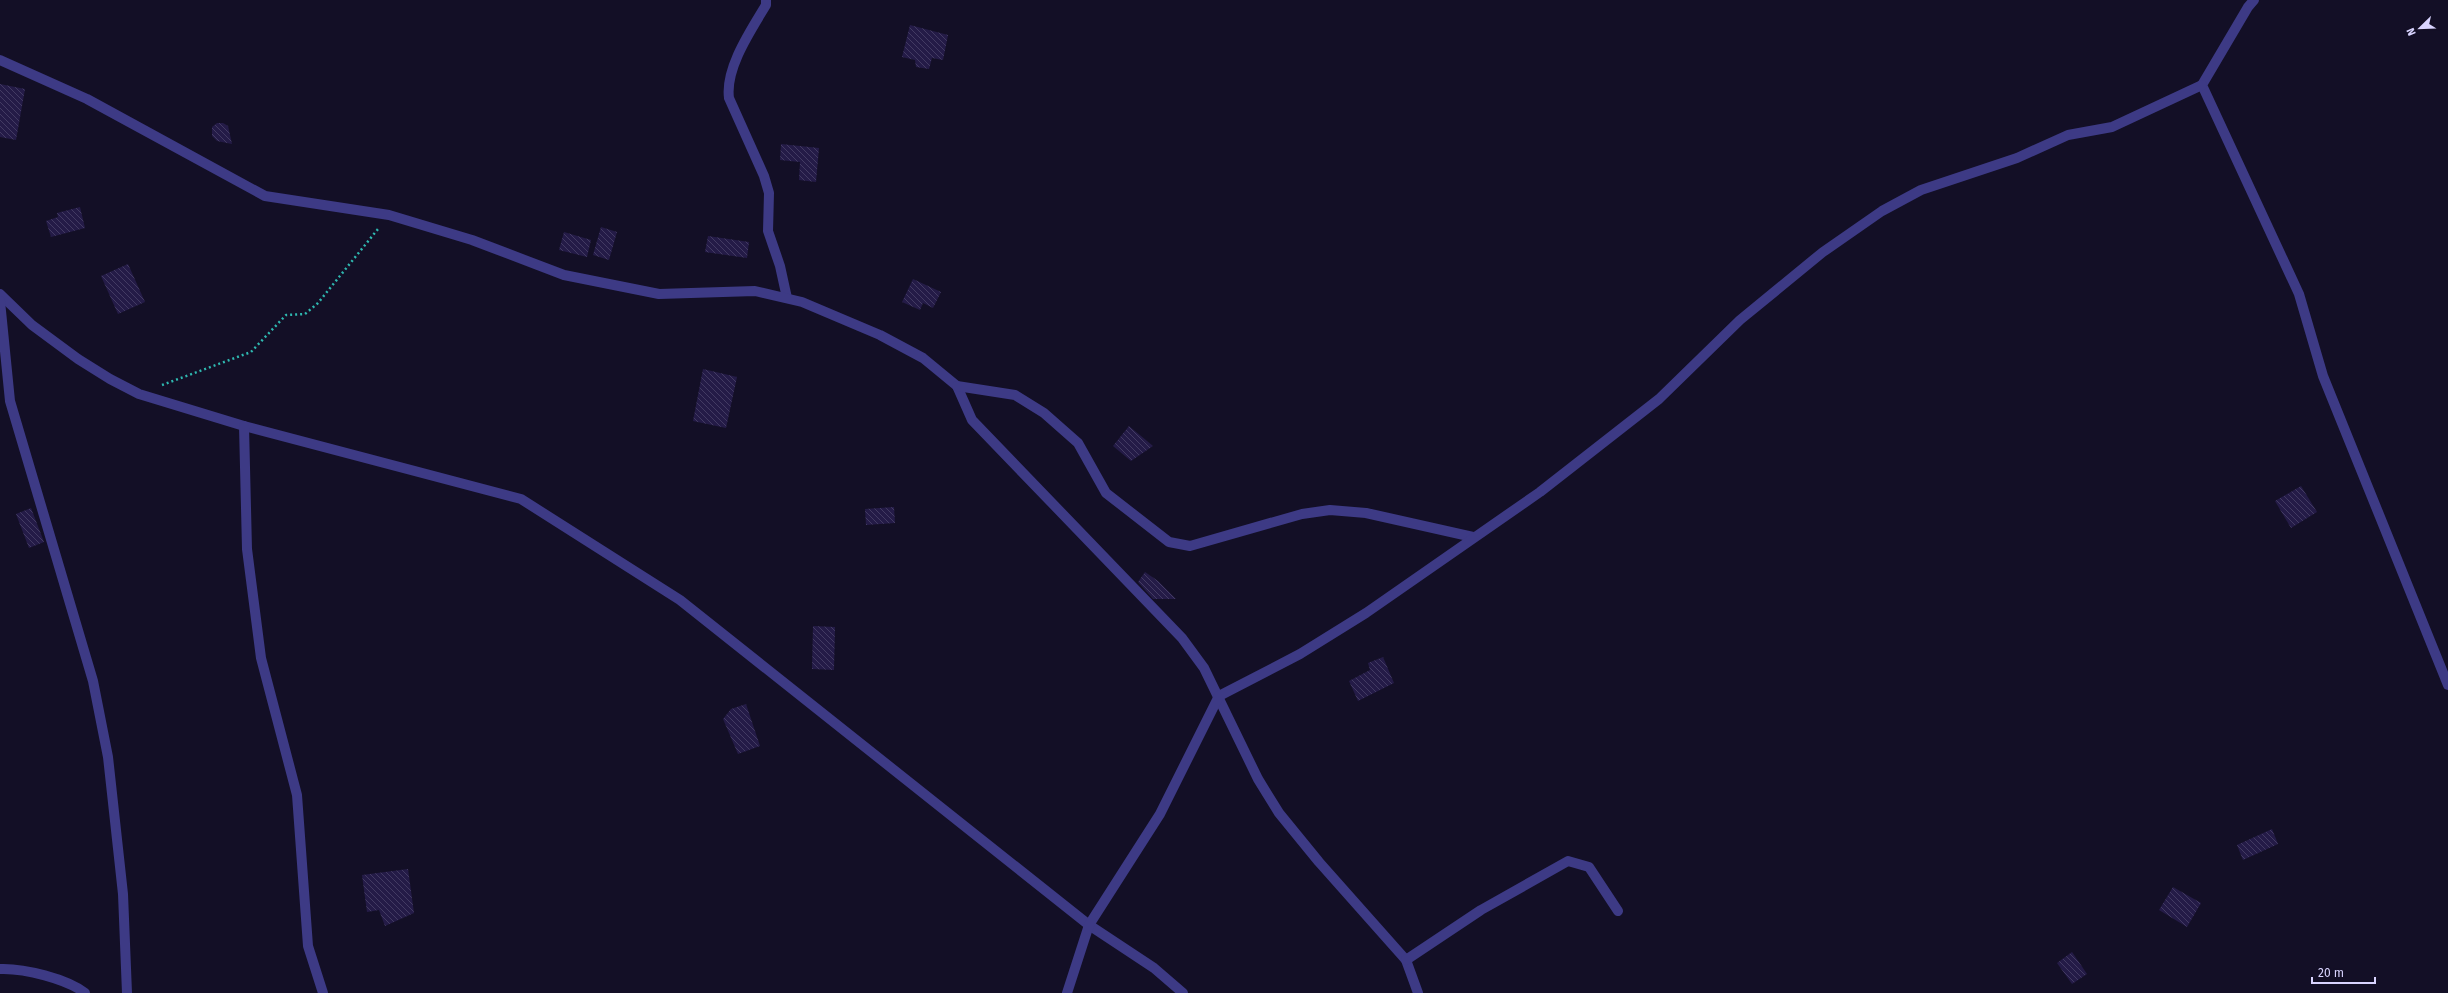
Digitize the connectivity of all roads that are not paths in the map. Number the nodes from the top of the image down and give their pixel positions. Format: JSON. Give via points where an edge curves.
{"nodes":[{"id":1,"x":766,"y":0,"type":"edge"},
{"id":2,"x":2254,"y":0,"type":"edge"},
{"id":3,"x":0,"y":60,"type":"edge"},
{"id":4,"x":2202,"y":85,"type":"junction"},
{"id":5,"x":0,"y":294,"type":"edge"},
{"id":6,"x":787,"y":298,"type":"junction"},
{"id":7,"x":0,"y":301,"type":"edge"},
{"id":8,"x":957,"y":386,"type":"junction"},
{"id":9,"x":244,"y":426,"type":"junction"},
{"id":10,"x":1473,"y":537,"type":"junction"},
{"id":11,"x":2448,"y":685,"type":"edge"},
{"id":12,"x":1219,"y":696,"type":"junction"},
{"id":13,"x":1618,"y":911,"type":"dead end"},
{"id":14,"x":1089,"y":925,"type":"junction"},
{"id":15,"x":1406,"y":960,"type":"junction"},
{"id":16,"x":0,"y":969,"type":"edge"},
{"id":17,"x":86,"y":993,"type":"edge"},
{"id":18,"x":128,"y":993,"type":"edge"},
{"id":19,"x":323,"y":993,"type":"edge"},
{"id":20,"x":1067,"y":993,"type":"edge"},
{"id":21,"x":1182,"y":993,"type":"edge"},
{"id":22,"x":1418,"y":993,"type":"edge"}],
"edges":[{"from":1,"to":6,"type":"street","via":[[766,5],[749,31],[728,87],[729,98],[769,192],[768,231]]},
{"from":2,"to":4,"type":"street"},
{"from":3,"to":6,"type":"street","via":[[87,99],[265,196],[390,215],[472,240],[564,275],[659,294],[755,291]]},
{"from":4,"to":10,"type":"street","via":[[2112,127],[2068,135],[2017,158],[1921,190],[1882,211],[1823,252],[1740,320],[1659,399],[1540,492]]},
{"from":4,"to":11,"type":"street","via":[[2299,294],[2323,376]]},
{"from":5,"to":9,"type":"street","via":[[32,325],[110,380],[139,394]]},
{"from":6,"to":8,"type":"street","via":[[880,335],[923,358]]},
{"from":7,"to":18,"type":"street","via":[[10,401],[93,682],[108,757],[124,894]]},
{"from":8,"to":10,"type":"street","via":[[1015,395],[1044,413],[1078,443],[1106,493],[1169,542],[1190,546],[1302,514],[1330,510],[1366,513]]},
{"from":8,"to":12,"type":"street","via":[[972,420],[1182,638],[1204,668]]},
{"from":9,"to":14,"type":"street","via":[[521,499],[680,600]]},
{"from":9,"to":19,"type":"street","via":[[247,549],[261,658],[297,795],[308,946]]},
{"from":10,"to":12,"type":"street","via":[[1336,632],[1300,654]]},
{"from":12,"to":14,"type":"street","via":[[1160,814]]},
{"from":12,"to":15,"type":"street","via":[[1258,779],[1279,813]]},
{"from":13,"to":15,"type":"street","via":[[1590,867],[1568,861],[1480,910]]},
{"from":14,"to":20,"type":"street"},
{"from":14,"to":21,"type":"street","via":[[1154,968]]},
{"from":15,"to":22,"type":"street"},
{"from":16,"to":17,"type":"street","via":[[68,982]]}]}
